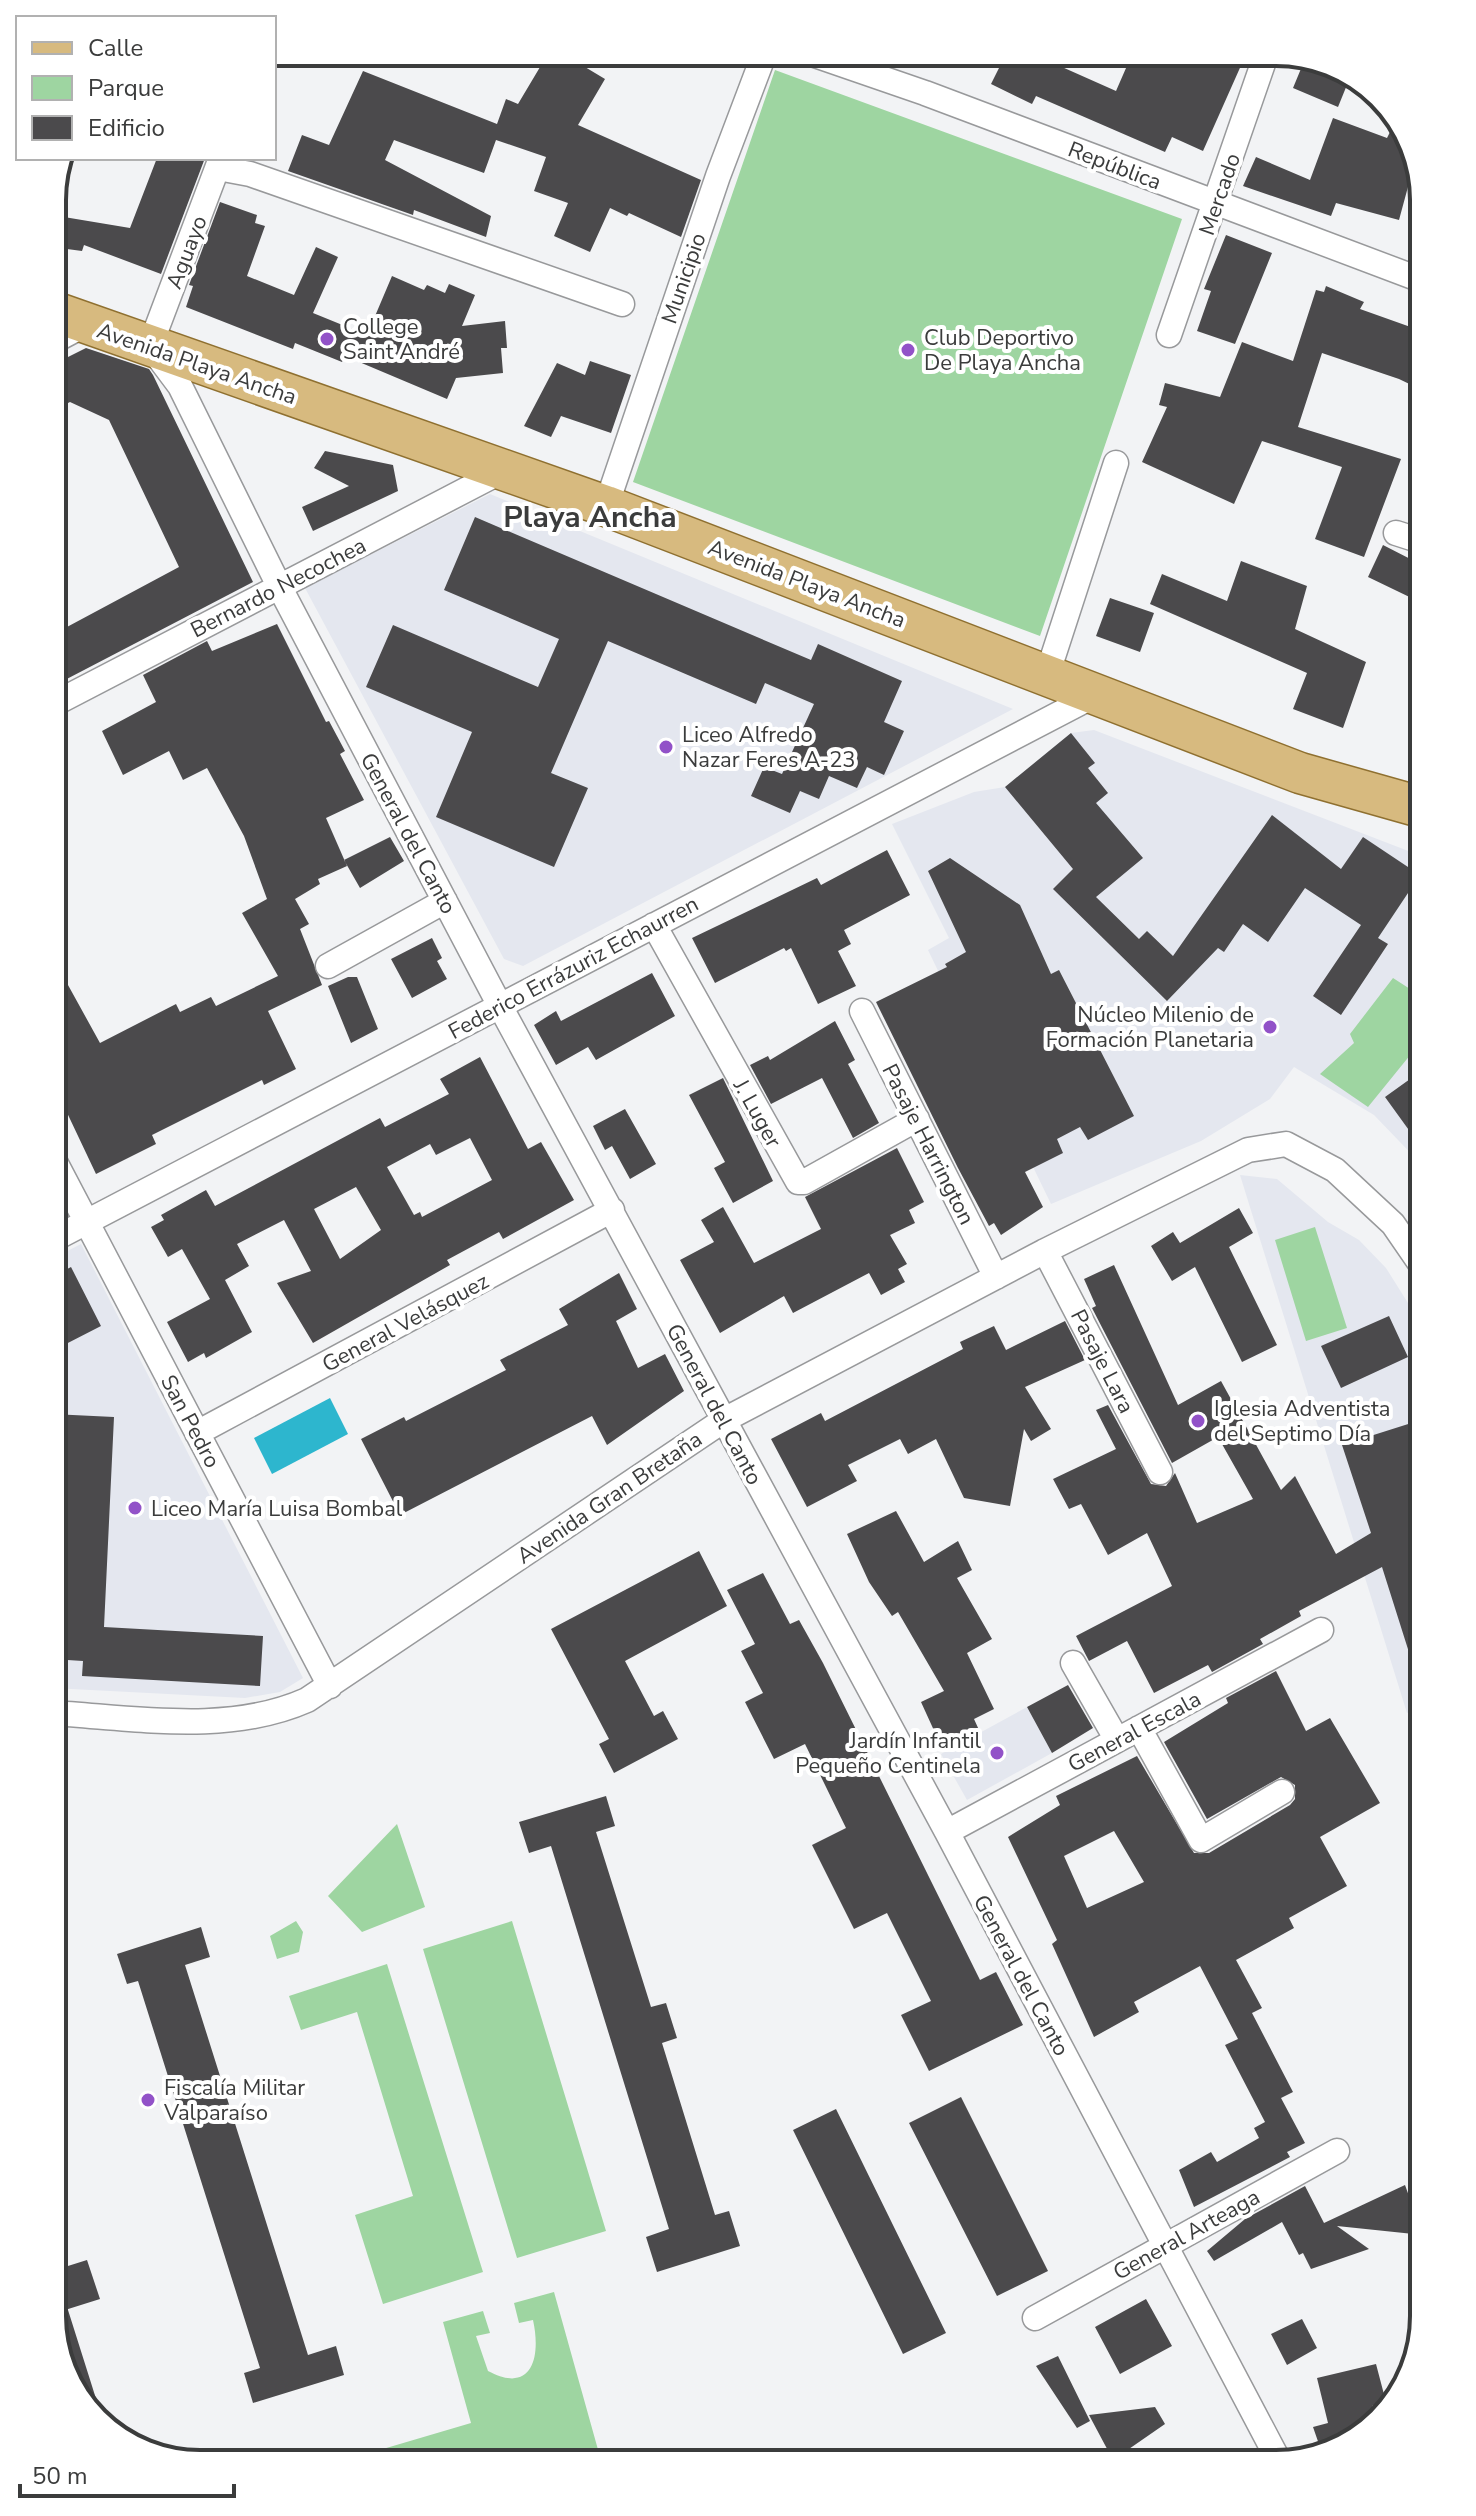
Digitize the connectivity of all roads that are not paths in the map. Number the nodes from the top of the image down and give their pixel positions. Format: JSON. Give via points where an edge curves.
{"nodes":[{"id":1,"x":760,"y":66,"type":"edge"},
{"id":2,"x":844,"y":66,"type":"edge"},
{"id":3,"x":1262,"y":66,"type":"edge"},
{"id":4,"x":220,"y":163,"type":"edge"},
{"id":5,"x":1217,"y":203,"type":"junction"},
{"id":6,"x":1410,"y":276,"type":"edge"},
{"id":7,"x":622,"y":304,"type":"dead end"},
{"id":8,"x":66,"y":327,"type":"edge"},
{"id":9,"x":1169,"y":335,"type":"dead end"},
{"id":10,"x":150,"y":346,"type":"junction"},
{"id":11,"x":1116,"y":463,"type":"dead end"},
{"id":12,"x":504,"y":470,"type":"junction"},
{"id":13,"x":606,"y":506,"type":"junction"},
{"id":14,"x":1396,"y":533,"type":"dead end"},
{"id":15,"x":1410,"y":538,"type":"edge"},
{"id":16,"x":279,"y":586,"type":"junction"},
{"id":17,"x":1047,"y":675,"type":"junction"},
{"id":18,"x":1095,"y":695,"type":"junction"},
{"id":19,"x":66,"y":698,"type":"edge"},
{"id":20,"x":1410,"y":804,"type":"edge"},
{"id":21,"x":445,"y":901,"type":"junction"},
{"id":22,"x":654,"y":925,"type":"junction"},
{"id":23,"x":328,"y":966,"type":"dead end"},
{"id":24,"x":500,"y":1006,"type":"junction"},
{"id":25,"x":862,"y":1011,"type":"dead end"},
{"id":26,"x":917,"y":1119,"type":"junction"},
{"id":27,"x":66,"y":1182,"type":"edge"},
{"id":28,"x":612,"y":1210,"type":"junction"},
{"id":29,"x":87,"y":1222,"type":"junction"},
{"id":30,"x":66,"y":1233,"type":"edge"},
{"id":31,"x":1410,"y":1247,"type":"edge"},
{"id":32,"x":1045,"y":1251,"type":"junction"},
{"id":33,"x":996,"y":1277,"type":"junction"},
{"id":34,"x":724,"y":1420,"type":"junction"},
{"id":35,"x":197,"y":1433,"type":"junction"},
{"id":36,"x":1160,"y":1472,"type":"dead end"},
{"id":37,"x":1321,"y":1630,"type":"dead end"},
{"id":38,"x":1073,"y":1663,"type":"dead end"},
{"id":39,"x":330,"y":1686,"type":"junction"},
{"id":40,"x":66,"y":1714,"type":"edge"},
{"id":41,"x":1139,"y":1728,"type":"junction"},
{"id":42,"x":1117,"y":1740,"type":"junction"},
{"id":43,"x":1282,"y":1792,"type":"dead end"},
{"id":44,"x":947,"y":1832,"type":"junction"},
{"id":45,"x":1337,"y":2151,"type":"dead end"},
{"id":46,"x":1164,"y":2245,"type":"junction"},
{"id":47,"x":1035,"y":2318,"type":"dead end"},
{"id":48,"x":1273,"y":2450,"type":"edge"}],
"edges":[{"from":1,"to":13,"type":"street","name":"Municipio"},
{"from":2,"to":5,"type":"street","name":"República"},
{"from":3,"to":5,"type":"street","name":"Mercado"},
{"from":4,"to":7,"type":"street"},
{"from":4,"to":10,"type":"street","name":"Aguayo"},
{"from":5,"to":6,"type":"street","name":"República"},
{"from":5,"to":9,"type":"street","name":"Mercado"},
{"from":8,"to":10,"type":"main road","name":"Avenida Playa Ancha"},
{"from":10,"to":12,"type":"main road","name":"Avenida Playa Ancha"},
{"from":10,"to":16,"type":"street","name":"General del Canto","via":[[180,386]]},
{"from":11,"to":17,"type":"street"},
{"from":12,"to":13,"type":"main road","name":"Avenida Playa Ancha"},
{"from":12,"to":16,"type":"street","name":"Bernardo Necochea"},
{"from":13,"to":17,"type":"main road","name":"Avenida Playa Ancha"},
{"from":14,"to":15,"type":"street"},
{"from":16,"to":19,"type":"street","name":"Bernardo Necochea"},
{"from":16,"to":21,"type":"street","name":"General del Canto"},
{"from":17,"to":18,"type":"main road","name":"Avenida Playa Ancha"},
{"from":18,"to":20,"type":"main road","name":"Avenida Playa Ancha","via":[[1300,773]]},
{"from":18,"to":22,"type":"street","name":"Federico Errázuriz Echaurren"},
{"from":21,"to":23,"type":"street"},
{"from":21,"to":24,"type":"street","name":"General del Canto"},
{"from":22,"to":24,"type":"street","name":"Federico Errázuriz Echaurren"},
{"from":22,"to":26,"type":"street","name":"J. Luger","via":[[798,1182]]},
{"from":24,"to":28,"type":"street","name":"General del Canto"},
{"from":24,"to":29,"type":"street","name":"Federico Errázuriz Echaurren"},
{"from":25,"to":26,"type":"street","name":"Pasaje Harrington"},
{"from":26,"to":33,"type":"street","name":"Pasaje Harrington"},
{"from":27,"to":29,"type":"street","name":"San Pedro"},
{"from":28,"to":34,"type":"street","name":"General del Canto"},
{"from":28,"to":35,"type":"street","name":"General Velásquez"},
{"from":29,"to":30,"type":"street","name":"Federico Errázuriz Echaurren"},
{"from":29,"to":35,"type":"street","name":"San Pedro"},
{"from":31,"to":32,"type":"street","name":"Avenida Gran Bretaña","via":[[1335,1170],[1286,1144],[1248,1150]]},
{"from":32,"to":33,"type":"street","name":"Avenida Gran Bretaña"},
{"from":32,"to":36,"type":"street","name":"Pasaje Lara"},
{"from":33,"to":34,"type":"street","name":"Avenida Gran Bretaña"},
{"from":34,"to":39,"type":"street","name":"Avenida Gran Bretaña"},
{"from":34,"to":44,"type":"street","name":"General del Canto"},
{"from":35,"to":39,"type":"street","name":"San Pedro"},
{"from":37,"to":41,"type":"street","name":"General Escala"},
{"from":38,"to":42,"type":"street"},
{"from":39,"to":40,"type":"street","name":"Avenida Gran Bretaña","via":[[288,1709],[239,1719],[205,1722]]},
{"from":41,"to":42,"type":"street","name":"General Escala"},
{"from":41,"to":43,"type":"street","via":[[1201,1840]]},
{"from":42,"to":44,"type":"street","name":"General Escala"},
{"from":44,"to":46,"type":"street","name":"General del Canto"},
{"from":45,"to":46,"type":"street","name":"General Arteaga"},
{"from":46,"to":47,"type":"street","name":"General Arteaga"},
{"from":46,"to":48,"type":"street","name":"General del Canto"}]}
